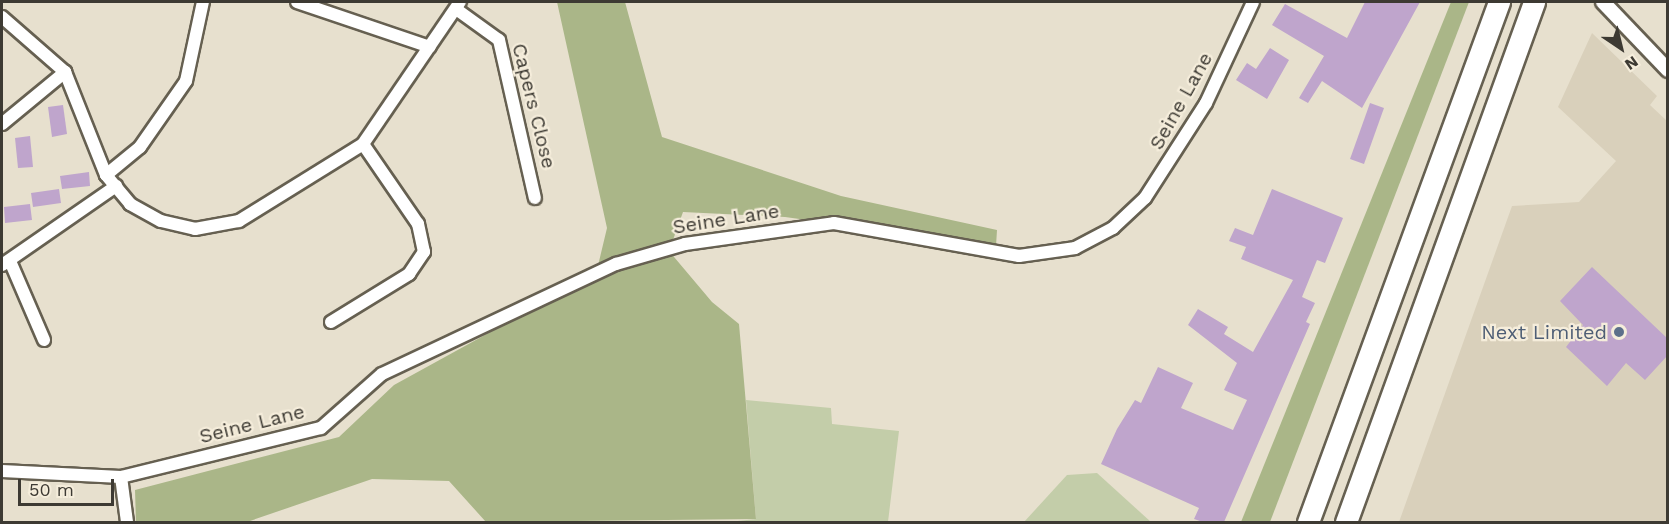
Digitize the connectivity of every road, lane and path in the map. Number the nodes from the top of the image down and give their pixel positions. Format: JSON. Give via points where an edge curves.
{"nodes":[{"id":1,"x":203,"y":2,"type":"edge"},
{"id":2,"x":297,"y":2,"type":"edge"},
{"id":3,"x":1253,"y":2,"type":"edge"},
{"id":4,"x":1500,"y":2,"type":"edge"},
{"id":5,"x":1534,"y":2,"type":"edge"},
{"id":6,"x":1603,"y":2,"type":"edge"},
{"id":7,"x":458,"y":5,"type":"edge"},
{"id":8,"x":2,"y":17,"type":"edge"},
{"id":9,"x":430,"y":47,"type":"junction"},
{"id":10,"x":1668,"y":70,"type":"edge"},
{"id":11,"x":65,"y":72,"type":"junction"},
{"id":12,"x":2,"y":124,"type":"edge"},
{"id":13,"x":363,"y":144,"type":"junction"},
{"id":14,"x":106,"y":175,"type":"junction"},
{"id":15,"x":116,"y":186,"type":"junction"},
{"id":16,"x":535,"y":198,"type":"dead end"},
{"id":17,"x":6,"y":263,"type":"edge"},
{"id":18,"x":331,"y":322,"type":"dead end"},
{"id":19,"x":44,"y":340,"type":"dead end"},
{"id":20,"x":2,"y":471,"type":"edge"},
{"id":21,"x":121,"y":477,"type":"junction"},
{"id":22,"x":127,"y":522,"type":"edge"},
{"id":23,"x":1308,"y":522,"type":"edge"},
{"id":24,"x":1346,"y":522,"type":"edge"}],
"edges":[{"from":1,"to":14,"type":"street","via":[[186,81],[140,147]]},
{"from":2,"to":9,"type":"street"},
{"from":3,"to":21,"type":"street","name":"Seine Lane","via":[[1206,103],[1145,198],[1113,228],[1075,248],[1019,256],[834,223],[664,249],[625,261],[382,374],[321,428]]},
{"from":4,"to":23,"type":"highway"},
{"from":5,"to":24,"type":"highway"},
{"from":6,"to":10,"type":"street"},
{"from":7,"to":9,"type":"street"},
{"from":7,"to":16,"type":"street","name":"Capers Close","via":[[499,40]]},
{"from":8,"to":11,"type":"street"},
{"from":9,"to":13,"type":"street"},
{"from":11,"to":12,"type":"street"},
{"from":11,"to":14,"type":"street"},
{"from":13,"to":15,"type":"street","via":[[239,221],[195,230],[161,221],[130,204]]},
{"from":13,"to":18,"type":"street","via":[[418,224],[424,252],[409,274]]},
{"from":14,"to":15,"type":"street"},
{"from":15,"to":17,"type":"street"},
{"from":17,"to":19,"type":"street"},
{"from":20,"to":21,"type":"street","name":"Seine Lane"},
{"from":21,"to":22,"type":"street"}]}
